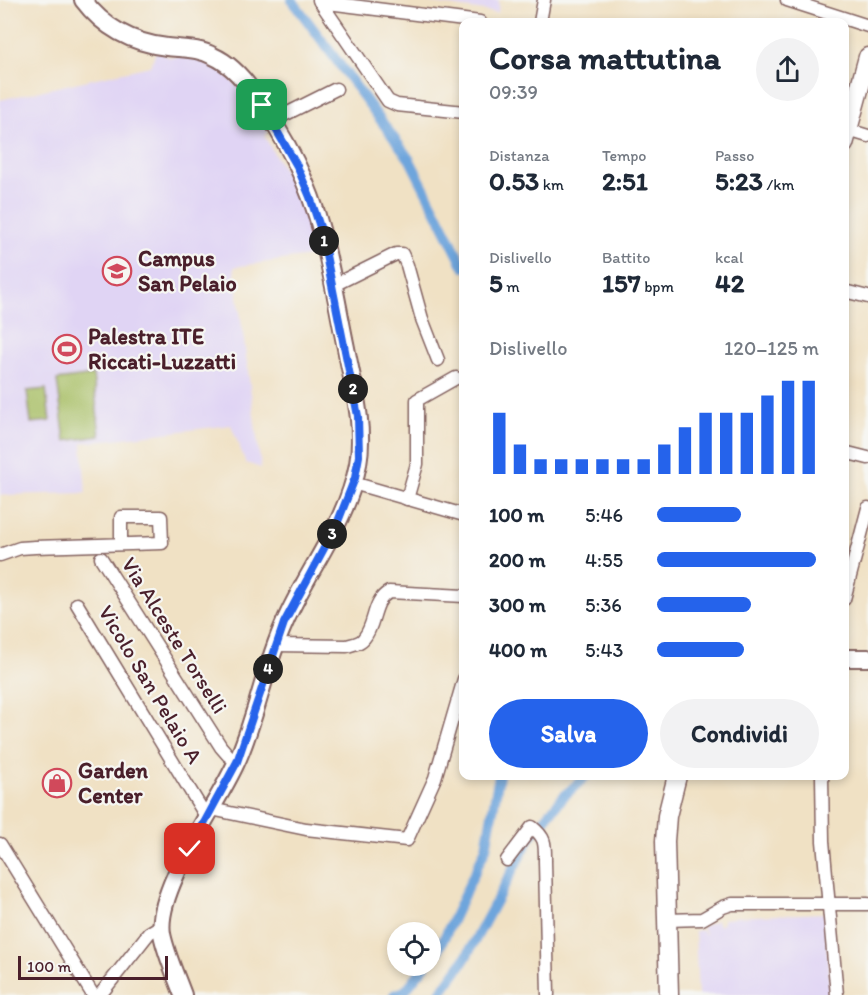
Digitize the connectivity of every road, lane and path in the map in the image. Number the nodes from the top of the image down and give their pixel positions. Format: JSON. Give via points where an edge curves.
{"nodes":[{"id":1,"x":83,"y":0,"type":"edge"},
{"id":2,"x":544,"y":0,"type":"edge"},
{"id":3,"x":787,"y":0,"type":"edge"},
{"id":4,"x":319,"y":1,"type":"edge"},
{"id":5,"x":541,"y":18,"type":"edge"},
{"id":6,"x":843,"y":18,"type":"edge"},
{"id":7,"x":459,"y":19,"type":"edge"},
{"id":8,"x":849,"y":20,"type":"edge"},
{"id":9,"x":868,"y":26,"type":"edge"},
{"id":10,"x":868,"y":57,"type":"edge"},
{"id":11,"x":336,"y":89,"type":"dead end"},
{"id":12,"x":459,"y":111,"type":"edge"},
{"id":13,"x":272,"y":121,"type":"junction"},
{"id":14,"x":849,"y":126,"type":"edge"},
{"id":15,"x":868,"y":136,"type":"edge"},
{"id":16,"x":849,"y":137,"type":"edge"},
{"id":17,"x":333,"y":283,"type":"junction"},
{"id":18,"x":849,"y":292,"type":"edge"},
{"id":19,"x":868,"y":297,"type":"edge"},
{"id":20,"x":438,"y":360,"type":"dead end"},
{"id":21,"x":456,"y":378,"type":"dead end"},
{"id":22,"x":849,"y":453,"type":"edge"},
{"id":23,"x":868,"y":458,"type":"edge"},
{"id":24,"x":353,"y":483,"type":"junction"},
{"id":25,"x":407,"y":499,"type":"junction"},
{"id":26,"x":868,"y":508,"type":"edge"},
{"id":27,"x":459,"y":513,"type":"edge"},
{"id":28,"x":121,"y":544,"type":"dead end"},
{"id":29,"x":0,"y":555,"type":"edge"},
{"id":30,"x":102,"y":558,"type":"dead end"},
{"id":31,"x":849,"y":580,"type":"edge"},
{"id":32,"x":459,"y":596,"type":"edge"},
{"id":33,"x":77,"y":604,"type":"dead end"},
{"id":34,"x":276,"y":645,"type":"junction"},
{"id":35,"x":849,"y":658,"type":"edge"},
{"id":36,"x":868,"y":658,"type":"edge"},
{"id":37,"x":459,"y":696,"type":"edge"},
{"id":38,"x":237,"y":762,"type":"junction"},
{"id":39,"x":676,"y":780,"type":"edge"},
{"id":40,"x":822,"y":780,"type":"edge"},
{"id":41,"x":209,"y":813,"type":"junction"},
{"id":42,"x":0,"y":844,"type":"edge"},
{"id":43,"x":507,"y":860,"type":"dead end"},
{"id":44,"x":868,"y":904,"type":"edge"},
{"id":45,"x":829,"y":905,"type":"junction"},
{"id":46,"x":667,"y":920,"type":"junction"},
{"id":47,"x":162,"y":925,"type":"junction"},
{"id":48,"x":93,"y":995,"type":"edge"},
{"id":49,"x":100,"y":995,"type":"edge"},
{"id":50,"x":183,"y":995,"type":"edge"},
{"id":51,"x":548,"y":995,"type":"edge"},
{"id":52,"x":669,"y":995,"type":"edge"},
{"id":53,"x":837,"y":995,"type":"edge"}],
"edges":[{"from":1,"to":13,"type":"street","via":[[108,26],[135,41],[201,51],[225,63],[252,91]]},
{"from":2,"to":5,"type":"street"},
{"from":3,"to":6,"type":"street"},
{"from":4,"to":7,"type":"street"},
{"from":4,"to":12,"type":"street","via":[[388,101]]},
{"from":8,"to":9,"type":"street"},
{"from":10,"to":14,"type":"main road"},
{"from":11,"to":13,"type":"street"},
{"from":13,"to":17,"type":"street","via":[[310,197]]},
{"from":15,"to":16,"type":"street"},
{"from":17,"to":20,"type":"street","via":[[402,254]]},
{"from":17,"to":24,"type":"street","via":[[360,430]]},
{"from":18,"to":19,"type":"street"},
{"from":21,"to":25,"type":"street","via":[[417,400],[417,464]]},
{"from":22,"to":23,"type":"street"},
{"from":24,"to":25,"type":"street"},
{"from":24,"to":34,"type":"street","via":[[337,524]]},
{"from":25,"to":27,"type":"street"},
{"from":26,"to":31,"type":"street"},
{"from":28,"to":29,"type":"street","via":[[20,548]]},
{"from":30,"to":38,"type":"street","name":"Via Alceste Torselli","via":[[221,747]]},
{"from":32,"to":34,"type":"street","via":[[389,592],[381,596],[364,638],[356,643]]},
{"from":33,"to":41,"type":"street","name":"Vicolo San Pelaio A"},
{"from":34,"to":38,"type":"street"},
{"from":35,"to":36,"type":"street"},
{"from":37,"to":41,"type":"street","via":[[435,778],[407,840]]},
{"from":38,"to":41,"type":"street"},
{"from":39,"to":46,"type":"main road","via":[[666,824]]},
{"from":40,"to":45,"type":"street"},
{"from":41,"to":47,"type":"street","via":[[168,891]]},
{"from":42,"to":48,"type":"street"},
{"from":43,"to":51,"type":"street","via":[[532,827],[538,832],[545,855]]},
{"from":44,"to":45,"type":"street"},
{"from":45,"to":46,"type":"street","via":[[732,904],[702,919]]},
{"from":45,"to":53,"type":"street"},
{"from":46,"to":52,"type":"main road"},
{"from":47,"to":49,"type":"street","via":[[149,933]]},
{"from":47,"to":50,"type":"street"}]}
